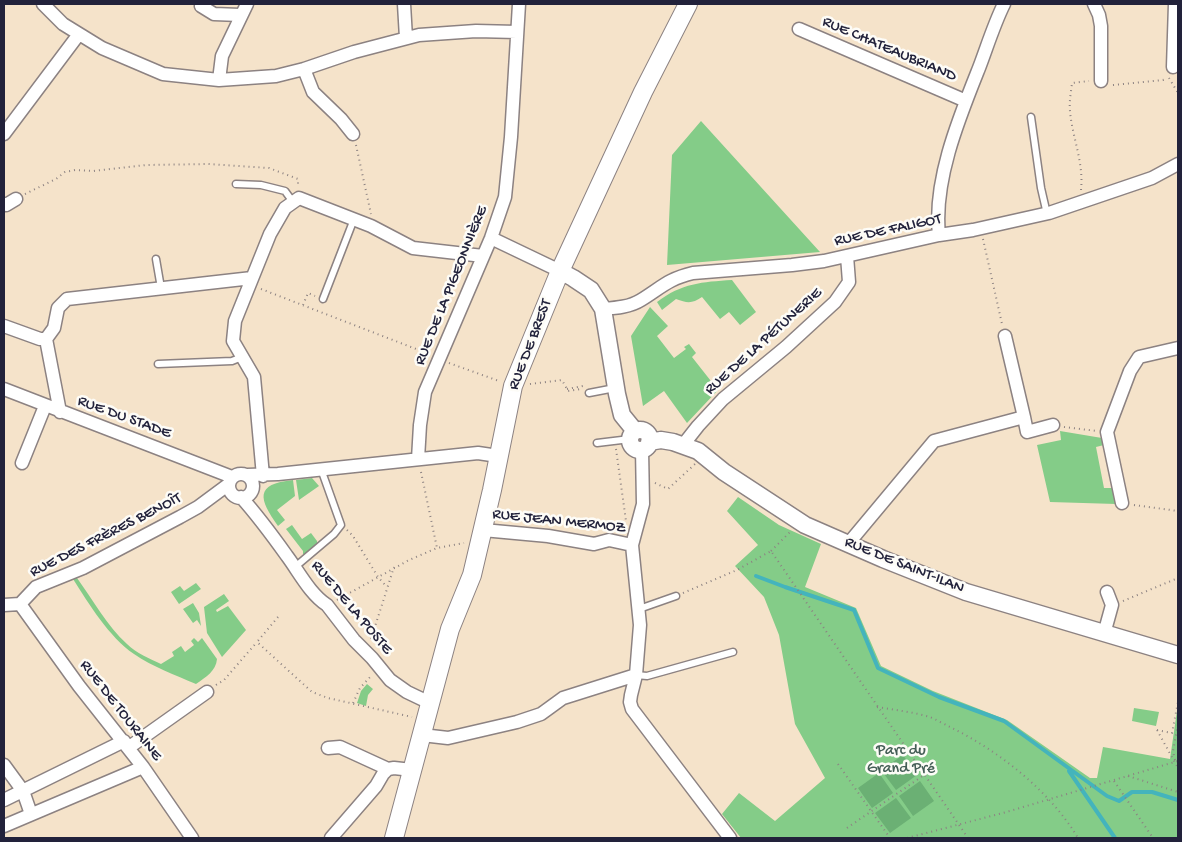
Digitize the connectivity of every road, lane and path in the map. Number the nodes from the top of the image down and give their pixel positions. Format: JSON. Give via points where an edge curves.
{"nodes":[{"id":1,"x":43,"y":4,"type":"edge"},
{"id":2,"x":404,"y":4,"type":"edge"},
{"id":3,"x":519,"y":4,"type":"edge"},
{"id":4,"x":688,"y":4,"type":"edge"},
{"id":5,"x":1094,"y":4,"type":"edge"},
{"id":6,"x":1175,"y":4,"type":"edge"},
{"id":7,"x":201,"y":6,"type":"dead end"},
{"id":8,"x":999,"y":6,"type":"edge"},
{"id":9,"x":243,"y":9,"type":"edge"},
{"id":10,"x":799,"y":29,"type":"dead end"},
{"id":11,"x":517,"y":32,"type":"junction"},
{"id":12,"x":78,"y":34,"type":"junction"},
{"id":13,"x":406,"y":38,"type":"junction"},
{"id":14,"x":304,"y":69,"type":"junction"},
{"id":15,"x":1171,"y":72,"type":"junction"},
{"id":16,"x":219,"y":80,"type":"junction"},
{"id":17,"x":1101,"y":80,"type":"junction"},
{"id":18,"x":1178,"y":93,"type":"edge"},
{"id":19,"x":966,"y":101,"type":"junction"},
{"id":20,"x":1031,"y":116,"type":"dead end"},
{"id":21,"x":4,"y":134,"type":"edge"},
{"id":22,"x":353,"y":134,"type":"joint"},
{"id":23,"x":1178,"y":164,"type":"edge"},
{"id":24,"x":236,"y":184,"type":"dead end"},
{"id":25,"x":16,"y":199,"type":"joint"},
{"id":26,"x":296,"y":200,"type":"junction"},
{"id":27,"x":4,"y":204,"type":"edge"},
{"id":28,"x":1077,"y":204,"type":"junction"},
{"id":29,"x":1047,"y":214,"type":"junction"},
{"id":30,"x":354,"y":219,"type":"junction"},
{"id":31,"x":370,"y":226,"type":"junction"},
{"id":32,"x":981,"y":229,"type":"junction"},
{"id":33,"x":939,"y":236,"type":"junction"},
{"id":34,"x":491,"y":238,"type":"junction"},
{"id":35,"x":483,"y":256,"type":"junction"},
{"id":36,"x":847,"y":256,"type":"junction"},
{"id":37,"x":156,"y":259,"type":"dead end"},
{"id":38,"x":560,"y":271,"type":"junction"},
{"id":39,"x":251,"y":281,"type":"junction"},
{"id":40,"x":161,"y":288,"type":"junction"},
{"id":41,"x":323,"y":299,"type":"joint"},
{"id":42,"x":303,"y":306,"type":"junction"},
{"id":43,"x":603,"y":310,"type":"junction"},
{"id":44,"x":4,"y":326,"type":"edge"},
{"id":45,"x":380,"y":336,"type":"dead end"},
{"id":46,"x":1005,"y":336,"type":"joint"},
{"id":47,"x":46,"y":339,"type":"junction"},
{"id":48,"x":1178,"y":348,"type":"edge"},
{"id":49,"x":242,"y":357,"type":"junction"},
{"id":50,"x":158,"y":364,"type":"dead end"},
{"id":51,"x":513,"y":386,"type":"junction"},
{"id":52,"x":616,"y":388,"type":"junction"},
{"id":53,"x":4,"y":389,"type":"edge"},
{"id":54,"x":588,"y":391,"type":"joint"},
{"id":55,"x":45,"y":406,"type":"junction"},
{"id":56,"x":60,"y":412,"type":"junction"},
{"id":57,"x":1024,"y":417,"type":"junction"},
{"id":58,"x":1054,"y":425,"type":"joint"},
{"id":59,"x":1106,"y":432,"type":"junction"},
{"id":60,"x":634,"y":441,"type":"junction"},
{"id":61,"x":597,"y":443,"type":"dead end"},
{"id":62,"x":684,"y":446,"type":"junction"},
{"id":63,"x":702,"y":455,"type":"junction"},
{"id":64,"x":498,"y":456,"type":"junction"},
{"id":65,"x":418,"y":459,"type":"junction"},
{"id":66,"x":22,"y":463,"type":"dead end"},
{"id":67,"x":321,"y":468,"type":"junction"},
{"id":68,"x":263,"y":476,"type":"junction"},
{"id":69,"x":642,"y":476,"type":"junction"},
{"id":70,"x":241,"y":487,"type":"junction"},
{"id":71,"x":1122,"y":503,"type":"joint"},
{"id":72,"x":1178,"y":511,"type":"edge"},
{"id":73,"x":800,"y":522,"type":"junction"},
{"id":74,"x":341,"y":525,"type":"junction"},
{"id":75,"x":1178,"y":527,"type":"edge"},
{"id":76,"x":482,"y":535,"type":"junction"},
{"id":77,"x":628,"y":544,"type":"junction"},
{"id":78,"x":848,"y":544,"type":"junction"},
{"id":79,"x":1178,"y":545,"type":"edge"},
{"id":80,"x":437,"y":548,"type":"junction"},
{"id":81,"x":771,"y":551,"type":"junction"},
{"id":82,"x":295,"y":567,"type":"junction"},
{"id":83,"x":394,"y":568,"type":"junction"},
{"id":84,"x":378,"y":577,"type":"junction"},
{"id":85,"x":1178,"y":578,"type":"edge"},
{"id":86,"x":387,"y":587,"type":"junction"},
{"id":87,"x":1107,"y":592,"type":"dead end"},
{"id":88,"x":676,"y":596,"type":"joint"},
{"id":89,"x":1118,"y":603,"type":"junction"},
{"id":90,"x":20,"y":604,"type":"junction"},
{"id":91,"x":4,"y":605,"type":"edge"},
{"id":92,"x":327,"y":605,"type":"junction"},
{"id":93,"x":639,"y":610,"type":"junction"},
{"id":94,"x":278,"y":617,"type":"dead end"},
{"id":95,"x":1104,"y":634,"type":"junction"},
{"id":96,"x":257,"y":642,"type":"junction"},
{"id":97,"x":366,"y":652,"type":"junction"},
{"id":98,"x":733,"y":652,"type":"dead end"},
{"id":99,"x":1178,"y":655,"type":"edge"},
{"id":100,"x":379,"y":666,"type":"junction"},
{"id":101,"x":636,"y":675,"type":"junction"},
{"id":102,"x":207,"y":692,"type":"joint"},
{"id":103,"x":1178,"y":702,"type":"edge"},
{"id":104,"x":353,"y":703,"type":"junction"},
{"id":105,"x":430,"y":703,"type":"junction"},
{"id":106,"x":877,"y":707,"type":"junction"},
{"id":107,"x":1178,"y":724,"type":"edge"},
{"id":108,"x":423,"y":728,"type":"junction"},
{"id":109,"x":126,"y":744,"type":"junction"},
{"id":110,"x":328,"y":748,"type":"dead end"},
{"id":111,"x":1177,"y":761,"type":"edge"},
{"id":112,"x":838,"y":764,"type":"dead end"},
{"id":113,"x":4,"y":765,"type":"edge"},
{"id":114,"x":143,"y":767,"type":"junction"},
{"id":115,"x":1178,"y":768,"type":"edge"},
{"id":116,"x":388,"y":769,"type":"junction"},
{"id":117,"x":412,"y":770,"type":"junction"},
{"id":118,"x":924,"y":775,"type":"junction"},
{"id":119,"x":1128,"y":776,"type":"junction"},
{"id":120,"x":1114,"y":781,"type":"junction"},
{"id":121,"x":23,"y":791,"type":"junction"},
{"id":122,"x":1178,"y":792,"type":"edge"},
{"id":123,"x":1048,"y":799,"type":"junction"},
{"id":124,"x":4,"y":800,"type":"edge"},
{"id":125,"x":871,"y":811,"type":"junction"},
{"id":126,"x":31,"y":814,"type":"junction"},
{"id":127,"x":959,"y":825,"type":"junction"},
{"id":128,"x":4,"y":826,"type":"edge"},
{"id":129,"x":847,"y":828,"type":"dead end"},
{"id":130,"x":923,"y":834,"type":"junction"},
{"id":131,"x":187,"y":836,"type":"edge"},
{"id":132,"x":330,"y":838,"type":"edge"},
{"id":133,"x":394,"y":838,"type":"edge"},
{"id":134,"x":730,"y":838,"type":"edge"},
{"id":135,"x":890,"y":838,"type":"edge"},
{"id":136,"x":907,"y":838,"type":"edge"},
{"id":137,"x":926,"y":838,"type":"edge"},
{"id":138,"x":968,"y":838,"type":"edge"},
{"id":139,"x":1078,"y":838,"type":"edge"},
{"id":140,"x":1153,"y":838,"type":"edge"}],
"edges":[{"from":1,"to":12,"type":"street"},
{"from":2,"to":13,"type":"street"},
{"from":3,"to":11,"type":"street","name":"RUE DE LA PIGEONNIÈRE"},
{"from":4,"to":38,"type":"main road","name":"RUE DE BREST","via":[[642,92]]},
{"from":5,"to":17,"type":"street","via":[[1101,26]]},
{"from":6,"to":15,"type":"street"},
{"from":7,"to":9,"type":"street","via":[[214,14]]},
{"from":8,"to":19,"type":"street"},
{"from":9,"to":16,"type":"street","via":[[222,56]]},
{"from":10,"to":19,"type":"street","name":"RUE CHATEAUBRIAND"},
{"from":11,"to":13,"type":"street","via":[[476,31]]},
{"from":11,"to":34,"type":"street","name":"RUE DE LA PIGEONNIÈRE","via":[[505,197]]},
{"from":12,"to":16,"type":"street","via":[[163,74]]},
{"from":12,"to":21,"type":"street"},
{"from":13,"to":14,"type":"street"},
{"from":14,"to":16,"type":"street","via":[[276,76]]},
{"from":14,"to":22,"type":"street","via":[[313,92]]},
{"from":15,"to":17,"type":"path","via":[[1163,80],[1114,85]]},
{"from":15,"to":18,"type":"path"},
{"from":17,"to":28,"type":"path","via":[[1072,83],[1070,110],[1082,181]]},
{"from":19,"to":33,"type":"street","via":[[946,164],[940,196]]},
{"from":20,"to":29,"type":"lane"},
{"from":22,"to":31,"type":"path","via":[[372,215]]},
{"from":23,"to":28,"type":"street","name":"RUE DE FALIGOT","via":[[1152,178]]},
{"from":24,"to":26,"type":"lane","via":[[261,184],[286,191]]},
{"from":25,"to":26,"type":"path","via":[[65,172],[75,170],[208,164],[269,168],[298,179]]},
{"from":25,"to":27,"type":"street"},
{"from":26,"to":30,"type":"street"},
{"from":26,"to":39,"type":"street","via":[[285,208],[270,234]]},
{"from":28,"to":29,"type":"street","name":"RUE DE FALIGOT"},
{"from":29,"to":32,"type":"street","name":"RUE DE FALIGOT"},
{"from":30,"to":31,"type":"street"},
{"from":30,"to":41,"type":"lane"},
{"from":31,"to":35,"type":"street","via":[[413,248]]},
{"from":32,"to":33,"type":"street","name":"RUE DE FALIGOT"},
{"from":32,"to":46,"type":"path"},
{"from":33,"to":36,"type":"street","name":"RUE DE FALIGOT"},
{"from":34,"to":35,"type":"street","name":"RUE DE LA PIGEONNIÈRE"},
{"from":34,"to":38,"type":"street"},
{"from":35,"to":65,"type":"street","name":"RUE DE LA PIGEONNIÈRE","via":[[425,392]]},
{"from":36,"to":43,"type":"street","name":"RUE DE FALIGOT","via":[[792,266],[679,276],[640,300],[622,308]]},
{"from":36,"to":62,"type":"street","name":"RUE DE LA PÉTUNERIE","via":[[849,282],[835,302],[722,399]]},
{"from":37,"to":40,"type":"lane"},
{"from":38,"to":43,"type":"street","via":[[591,290]]},
{"from":38,"to":51,"type":"main road","name":"RUE DE BREST"},
{"from":39,"to":40,"type":"street"},
{"from":39,"to":42,"type":"path"},
{"from":39,"to":49,"type":"street","via":[[235,321],[233,341]]},
{"from":40,"to":47,"type":"street","via":[[67,299],[58,308],[54,328]]},
{"from":41,"to":42,"type":"path","via":[[308,294]]},
{"from":42,"to":45,"type":"path"},
{"from":43,"to":52,"type":"street"},
{"from":44,"to":47,"type":"street"},
{"from":46,"to":57,"type":"street"},
{"from":47,"to":56,"type":"street"},
{"from":48,"to":59,"type":"street","via":[[1139,357],[1130,371]]},
{"from":49,"to":50,"type":"lane","via":[[232,361]]},
{"from":49,"to":68,"type":"street","via":[[254,377]]},
{"from":51,"to":54,"type":"path","via":[[562,380],[568,391]]},
{"from":51,"to":64,"type":"main road","name":"RUE DE BREST"},
{"from":52,"to":54,"type":"lane"},
{"from":52,"to":60,"type":"street","via":[[622,415]]},
{"from":53,"to":55,"type":"street","name":"RUE DU STADE"},
{"from":55,"to":56,"type":"street","name":"RUE DU STADE"},
{"from":55,"to":66,"type":"street"},
{"from":56,"to":70,"type":"street","name":"RUE DU STADE","via":[[205,466]]},
{"from":57,"to":58,"type":"street","via":[[1027,432]]},
{"from":57,"to":78,"type":"street","via":[[934,441]]},
{"from":58,"to":59,"type":"path"},
{"from":59,"to":71,"type":"street"},
{"from":60,"to":61,"type":"lane"},
{"from":60,"to":62,"type":"street","name":"RUE DE SAINT-ILAN","via":[[661,440]]},
{"from":60,"to":69,"type":"street"},
{"from":60,"to":77,"type":"path","via":[[624,528]]},
{"from":62,"to":63,"type":"street","name":"RUE DE SAINT-ILAN"},
{"from":63,"to":69,"type":"path","via":[[668,489]]},
{"from":63,"to":73,"type":"street","name":"RUE DE SAINT-ILAN"},
{"from":64,"to":65,"type":"street","name":"RUE DU STADE","via":[[478,453]]},
{"from":64,"to":76,"type":"main road","name":"RUE DE BREST"},
{"from":65,"to":67,"type":"street","name":"RUE DU STADE"},
{"from":65,"to":80,"type":"path"},
{"from":67,"to":68,"type":"street","name":"RUE DU STADE"},
{"from":67,"to":74,"type":"lane"},
{"from":68,"to":70,"type":"street","name":"RUE DU STADE"},
{"from":69,"to":77,"type":"street","via":[[643,504]]},
{"from":70,"to":82,"type":"street","name":"RUE DE LA POSTE"},
{"from":70,"to":90,"type":"street","name":"RUE DES FRÈRES BENOÎT","via":[[83,568],[36,587]]},
{"from":71,"to":72,"type":"path"},
{"from":73,"to":78,"type":"street","name":"RUE DE SAINT-ILAN"},
{"from":73,"to":81,"type":"path"},
{"from":74,"to":82,"type":"lane"},
{"from":74,"to":84,"type":"path","via":[[352,536]]},
{"from":75,"to":79,"type":"path"},
{"from":76,"to":77,"type":"street","name":"RUE JEAN MERMOZ","via":[[548,536],[594,544],[609,540]]},
{"from":76,"to":80,"type":"path"},
{"from":76,"to":105,"type":"main road","name":"RUE DE BREST","via":[[472,575],[450,629]]},
{"from":77,"to":93,"type":"street"},
{"from":78,"to":95,"type":"street","name":"RUE DE SAINT-ILAN","via":[[966,592]]},
{"from":80,"to":83,"type":"path"},
{"from":81,"to":88,"type":"path","via":[[737,570]]},
{"from":81,"to":106,"type":"path"},
{"from":82,"to":92,"type":"street","name":"RUE DE LA POSTE"},
{"from":83,"to":84,"type":"path"},
{"from":83,"to":86,"type":"path"},
{"from":84,"to":86,"type":"path"},
{"from":84,"to":92,"type":"path"},
{"from":85,"to":89,"type":"path"},
{"from":86,"to":97,"type":"path"},
{"from":87,"to":89,"type":"street"},
{"from":88,"to":93,"type":"lane"},
{"from":89,"to":95,"type":"street"},
{"from":90,"to":91,"type":"street"},
{"from":90,"to":109,"type":"street","name":"RUE DE TOURAINE"},
{"from":92,"to":97,"type":"street","name":"RUE DE LA POSTE"},
{"from":93,"to":101,"type":"street"},
{"from":94,"to":96,"type":"path"},
{"from":95,"to":99,"type":"street","name":"RUE DE SAINT-ILAN"},
{"from":96,"to":102,"type":"path","via":[[224,680]]},
{"from":96,"to":104,"type":"path","via":[[312,692]]},
{"from":97,"to":100,"type":"street","name":"RUE DE LA POSTE"},
{"from":98,"to":101,"type":"lane","via":[[647,676]]},
{"from":100,"to":104,"type":"path","via":[[360,688]]},
{"from":100,"to":105,"type":"street","name":"RUE DE LA POSTE","via":[[390,680]]},
{"from":101,"to":108,"type":"street","via":[[563,698],[541,714],[466,735],[448,738]]},
{"from":101,"to":134,"type":"street","via":[[630,702],[632,709]]},
{"from":102,"to":109,"type":"street"},
{"from":103,"to":111,"type":"path","via":[[1172,733],[1157,730]]},
{"from":104,"to":108,"type":"path"},
{"from":105,"to":108,"type":"main road","name":"RUE DE BREST"},
{"from":106,"to":118,"type":"path"},
{"from":106,"to":123,"type":"path","via":[[931,718],[962,733],[1018,771]]},
{"from":107,"to":111,"type":"path","via":[[1173,751]]},
{"from":108,"to":117,"type":"main road","name":"RUE DE BREST"},
{"from":109,"to":114,"type":"street","name":"RUE DE TOURAINE"},
{"from":109,"to":121,"type":"street"},
{"from":110,"to":116,"type":"street","via":[[340,747]]},
{"from":111,"to":115,"type":"path"},
{"from":111,"to":119,"type":"path"},
{"from":112,"to":125,"type":"path"},
{"from":113,"to":121,"type":"street"},
{"from":114,"to":126,"type":"street"},
{"from":114,"to":131,"type":"street","name":"RUE DE TOURAINE"},
{"from":116,"to":117,"type":"street"},
{"from":116,"to":132,"type":"street"},
{"from":117,"to":133,"type":"main road","name":"RUE DE BREST"},
{"from":118,"to":125,"type":"path"},
{"from":118,"to":127,"type":"path"},
{"from":119,"to":120,"type":"path"},
{"from":119,"to":122,"type":"path"},
{"from":120,"to":123,"type":"path"},
{"from":120,"to":140,"type":"path"},
{"from":121,"to":124,"type":"street"},
{"from":121,"to":126,"type":"street"},
{"from":123,"to":127,"type":"path"},
{"from":123,"to":139,"type":"path"},
{"from":125,"to":129,"type":"path"},
{"from":125,"to":135,"type":"path"},
{"from":126,"to":128,"type":"street"},
{"from":127,"to":130,"type":"path"},
{"from":127,"to":138,"type":"path"},
{"from":130,"to":136,"type":"path"},
{"from":130,"to":137,"type":"path"}]}
